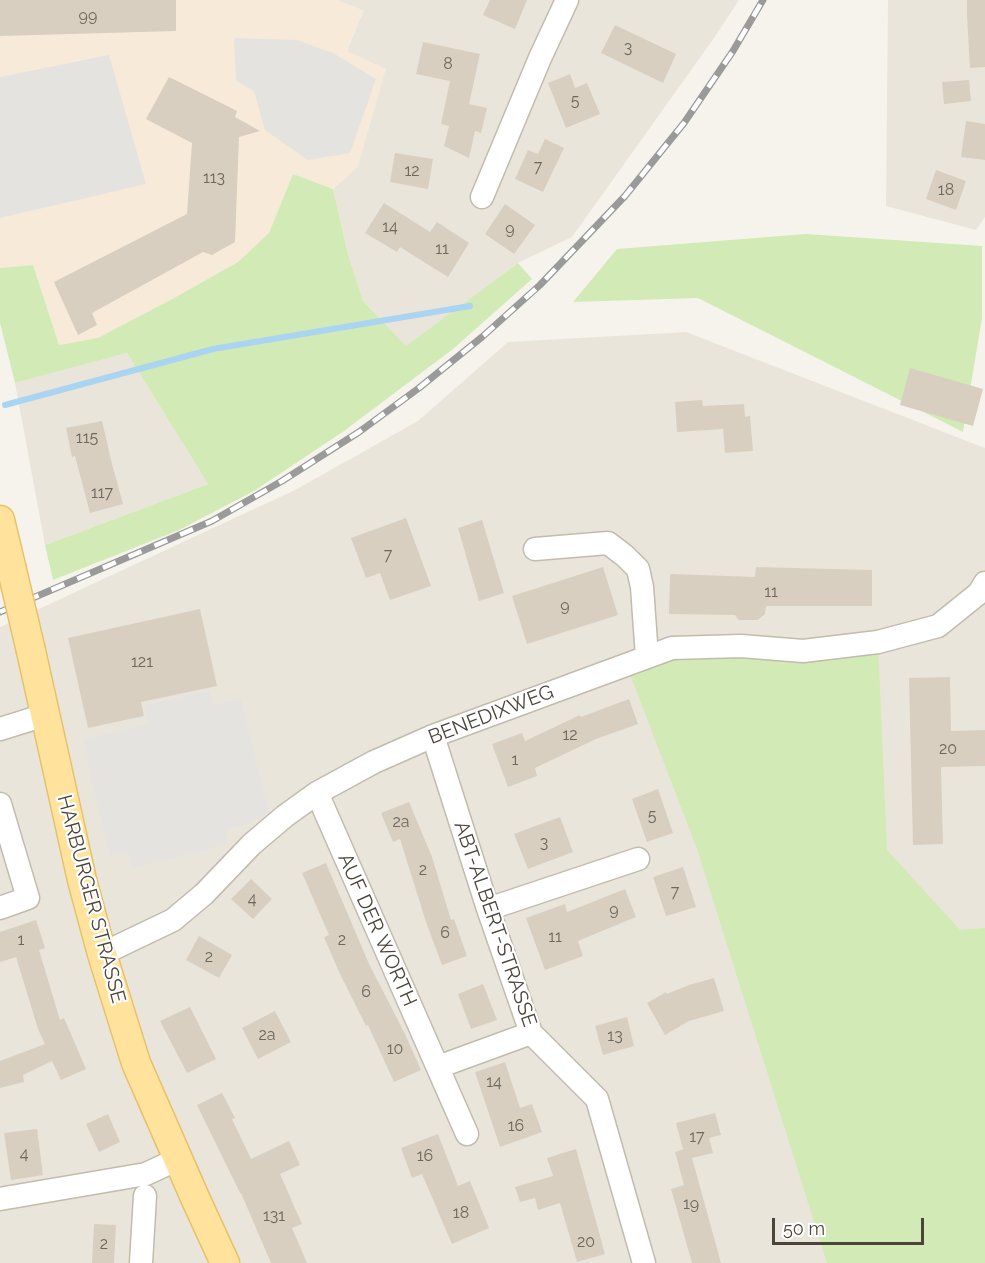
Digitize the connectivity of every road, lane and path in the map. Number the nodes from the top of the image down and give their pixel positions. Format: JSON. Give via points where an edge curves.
{"nodes":[{"id":1,"x":567,"y":0,"type":"edge"},
{"id":2,"x":482,"y":197,"type":"dead end"},
{"id":3,"x":0,"y":520,"type":"edge"},
{"id":4,"x":535,"y":549,"type":"dead end"},
{"id":5,"x":985,"y":582,"type":"edge"},
{"id":6,"x":647,"y":657,"type":"junction"},
{"id":7,"x":45,"y":715,"type":"junction"},
{"id":8,"x":0,"y":729,"type":"edge"},
{"id":9,"x":433,"y":736,"type":"junction"},
{"id":10,"x":317,"y":793,"type":"junction"},
{"id":11,"x":0,"y":804,"type":"edge"},
{"id":12,"x":638,"y":859,"type":"dead end"},
{"id":13,"x":0,"y":908,"type":"edge"},
{"id":14,"x":488,"y":909,"type":"junction"},
{"id":15,"x":102,"y":954,"type":"junction"},
{"id":16,"x":531,"y":1033,"type":"junction"},
{"id":17,"x":438,"y":1067,"type":"junction"},
{"id":18,"x":467,"y":1134,"type":"dead end"},
{"id":19,"x":178,"y":1159,"type":"junction"},
{"id":20,"x":145,"y":1196,"type":"dead end"},
{"id":21,"x":0,"y":1199,"type":"edge"},
{"id":22,"x":141,"y":1263,"type":"edge"},
{"id":23,"x":225,"y":1263,"type":"edge"},
{"id":24,"x":643,"y":1263,"type":"edge"}],
"edges":[{"from":1,"to":2,"type":"street"},
{"from":3,"to":7,"type":"main road","name":"HARBURGER STRASSE","bridge":true},
{"from":4,"to":6,"type":"street","via":[[608,543],[625,556],[638,569],[642,587]]},
{"from":5,"to":6,"type":"street","name":"BENEDIXWEG","via":[[979,593],[938,626],[878,642],[803,651],[741,646],[672,648]]},
{"from":6,"to":9,"type":"street","name":"BENEDIXWEG"},
{"from":7,"to":8,"type":"street"},
{"from":7,"to":15,"type":"main road","name":"HARBURGER STRASSE"},
{"from":9,"to":10,"type":"street","name":"BENEDIXWEG"},
{"from":9,"to":14,"type":"street","name":"ABT-ALBERT-STRASSE"},
{"from":10,"to":15,"type":"street","name":"BENEDIXWEG","via":[[252,844],[173,920]]},
{"from":10,"to":17,"type":"street","name":"AUF DER WORTH"},
{"from":11,"to":13,"type":"street","via":[[28,898]]},
{"from":12,"to":14,"type":"street"},
{"from":14,"to":16,"type":"street","name":"ABT-ALBERT-STRASSE"},
{"from":15,"to":19,"type":"main road","name":"HARBURGER STRASSE","via":[[136,1063]]},
{"from":16,"to":17,"type":"street"},
{"from":16,"to":24,"type":"street","name":"ABT-ALBERT-STRASSE","via":[[597,1099]]},
{"from":17,"to":18,"type":"street","name":"AUF DER WORTH"},
{"from":19,"to":21,"type":"street","via":[[146,1174]]},
{"from":19,"to":23,"type":"main road","name":"HARBURGER STRASSE"},
{"from":20,"to":22,"type":"street"}]}
